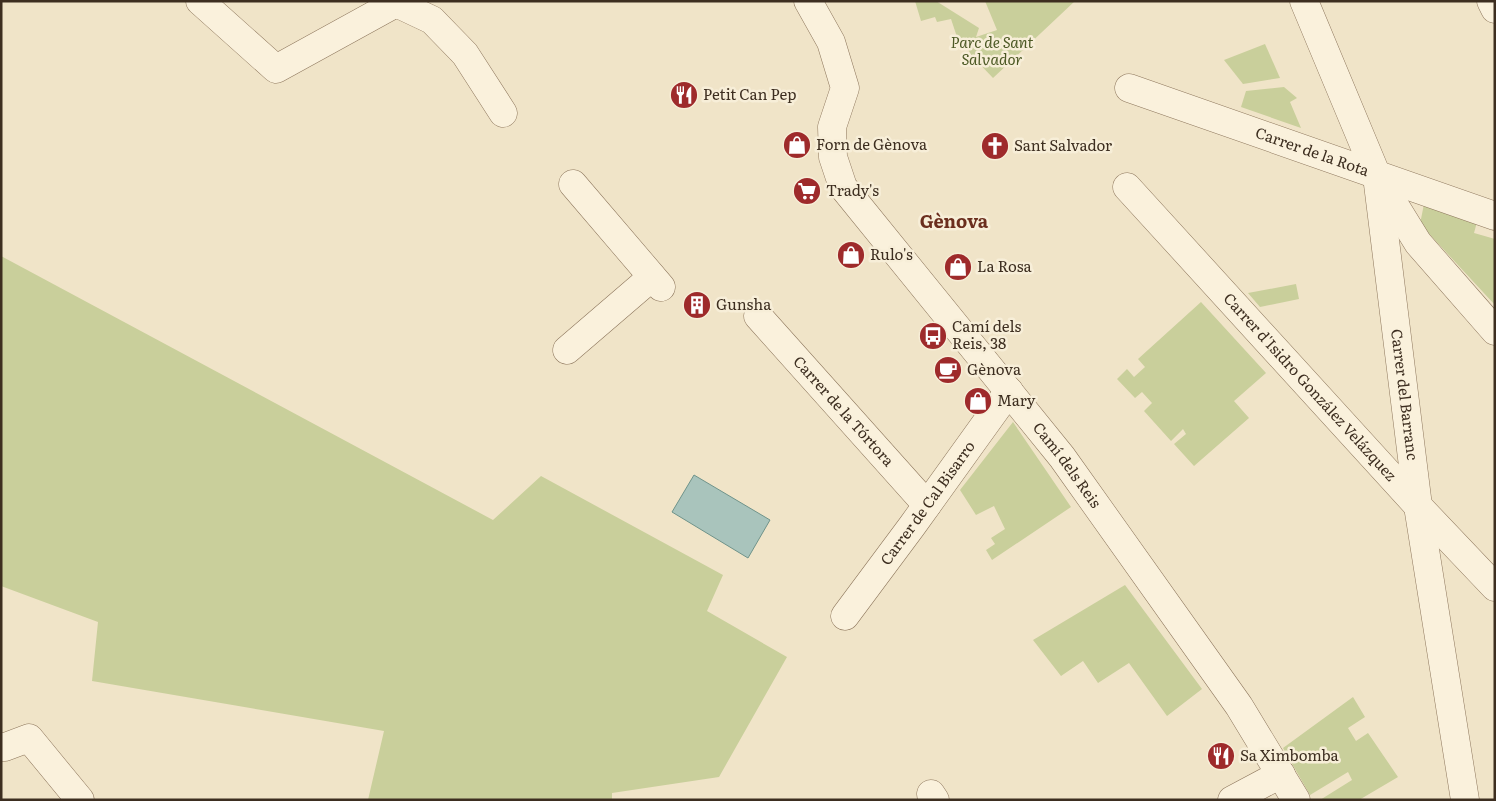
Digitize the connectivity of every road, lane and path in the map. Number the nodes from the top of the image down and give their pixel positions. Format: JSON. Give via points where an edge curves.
{"nodes":[{"id":1,"x":200,"y":1,"type":"edge"},
{"id":2,"x":808,"y":1,"type":"edge"},
{"id":3,"x":1304,"y":1,"type":"edge"},
{"id":4,"x":1491,"y":1,"type":"edge"},
{"id":5,"x":1495,"y":9,"type":"edge"},
{"id":6,"x":1129,"y":88,"type":"dead end"},
{"id":7,"x":503,"y":113,"type":"dead end"},
{"id":8,"x":1377,"y":176,"type":"junction"},
{"id":9,"x":573,"y":184,"type":"dead end"},
{"id":10,"x":1127,"y":187,"type":"dead end"},
{"id":11,"x":1495,"y":216,"type":"edge"},
{"id":12,"x":758,"y":316,"type":"dead end"},
{"id":13,"x":1495,"y":331,"type":"edge"},
{"id":14,"x":567,"y":350,"type":"dead end"},
{"id":15,"x":1009,"y":391,"type":"junction"},
{"id":16,"x":928,"y":505,"type":"junction"},
{"id":17,"x":1418,"y":506,"type":"junction"},
{"id":18,"x":1495,"y":587,"type":"edge"},
{"id":19,"x":845,"y":616,"type":"dead end"},
{"id":20,"x":1,"y":747,"type":"edge"},
{"id":21,"x":1281,"y":774,"type":"junction"},
{"id":22,"x":80,"y":800,"type":"edge"},
{"id":23,"x":1232,"y":800,"type":"edge"},
{"id":24,"x":1296,"y":800,"type":"edge"},
{"id":25,"x":1465,"y":800,"type":"edge"}],
"edges":[{"from":1,"to":7,"type":"street","via":[[276,69],[396,3],[432,20],[439,27],[465,54]]},
{"from":2,"to":15,"type":"street","name":"Camí dels Reis","via":[[831,42],[845,88],[832,127],[833,157],[843,187]]},
{"from":3,"to":8,"type":"street","name":"Carrer del Barranc"},
{"from":4,"to":5,"type":"street"},
{"from":6,"to":8,"type":"street","name":"Carrer de la Rota"},
{"from":8,"to":11,"type":"street","name":"Carrer de la Rota"},
{"from":8,"to":13,"type":"street","via":[[1418,243]]},
{"from":8,"to":17,"type":"street","name":"Carrer del Barranc"},
{"from":9,"to":14,"type":"street","via":[[656,282]]},
{"from":10,"to":17,"type":"street","name":"Carrer d'Isidro González Velázquez"},
{"from":12,"to":16,"type":"street","name":"Carrer de la Tórtora"},
{"from":15,"to":16,"type":"street","name":"Carrer de Cal Bisarro"},
{"from":15,"to":21,"type":"street","name":"Camí dels Reis","via":[[1062,457],[1227,690]]},
{"from":16,"to":19,"type":"street","name":"Carrer de Cal Bisarro"},
{"from":17,"to":18,"type":"street","name":"Carrer d'Isidro González Velázquez"},
{"from":17,"to":25,"type":"street","name":"Carrer del Barranc"},
{"from":20,"to":22,"type":"street","via":[[29,738]]},
{"from":21,"to":23,"type":"street"},
{"from":21,"to":24,"type":"street","name":"Camí dels Reis"}]}
